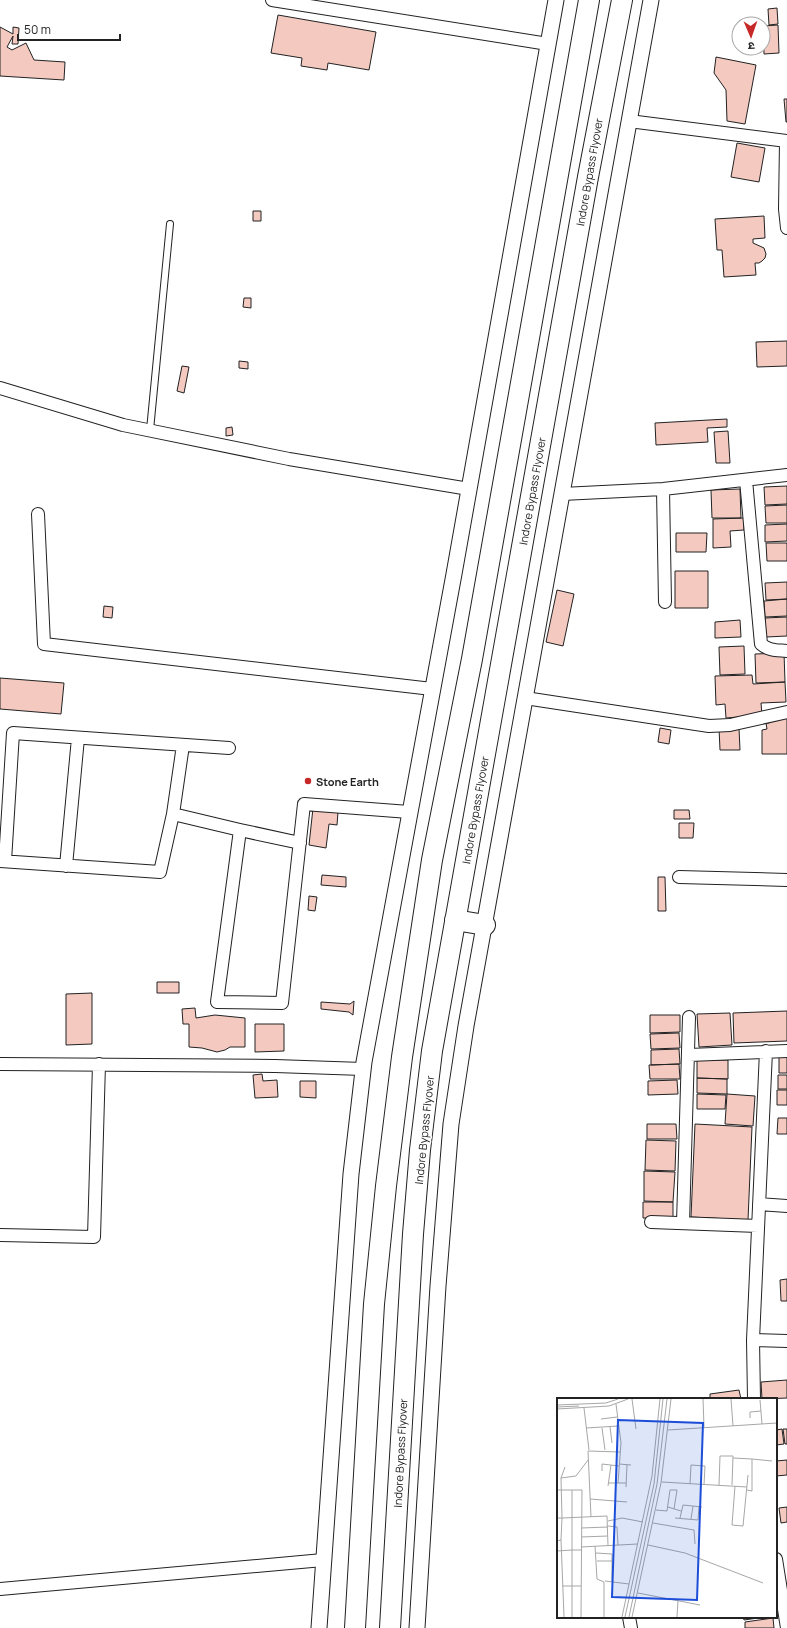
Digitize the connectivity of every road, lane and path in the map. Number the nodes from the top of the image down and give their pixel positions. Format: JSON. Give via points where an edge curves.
{"nodes":[{"id":1,"x":272,"y":0,"type":"edge"},
{"id":2,"x":556,"y":0,"type":"edge"},
{"id":3,"x":589,"y":0,"type":"edge"},
{"id":4,"x":622,"y":0,"type":"edge"},
{"id":5,"x":651,"y":0,"type":"edge"},
{"id":6,"x":548,"y":44,"type":"junction"},
{"id":7,"x":630,"y":121,"type":"junction"},
{"id":8,"x":786,"y":141,"type":"edge"},
{"id":9,"x":170,"y":224,"type":"dead end"},
{"id":10,"x":787,"y":228,"type":"edge"},
{"id":11,"x":0,"y":388,"type":"edge"},
{"id":12,"x":150,"y":430,"type":"junction"},
{"id":13,"x":787,"y":475,"type":"edge"},
{"id":14,"x":746,"y":480,"type":"junction"},
{"id":15,"x":663,"y":488,"type":"junction"},
{"id":16,"x":469,"y":489,"type":"junction"},
{"id":17,"x":562,"y":494,"type":"junction"},
{"id":18,"x":38,"y":514,"type":"dead end"},
{"id":19,"x":665,"y":602,"type":"dead end"},
{"id":20,"x":787,"y":650,"type":"edge"},
{"id":21,"x":432,"y":689,"type":"junction"},
{"id":22,"x":525,"y":698,"type":"junction"},
{"id":23,"x":787,"y":712,"type":"edge"},
{"id":24,"x":78,"y":738,"type":"junction"},
{"id":25,"x":183,"y":745,"type":"junction"},
{"id":26,"x":229,"y":748,"type":"dead end"},
{"id":27,"x":409,"y":812,"type":"junction"},
{"id":28,"x":173,"y":814,"type":"junction"},
{"id":29,"x":240,"y":830,"type":"junction"},
{"id":30,"x":300,"y":843,"type":"junction"},
{"id":31,"x":2,"y":861,"type":"edge"},
{"id":32,"x":66,"y":866,"type":"junction"},
{"id":33,"x":679,"y":877,"type":"dead end"},
{"id":34,"x":787,"y":880,"type":"edge"},
{"id":35,"x":455,"y":920,"type":"junction"},
{"id":36,"x":485,"y":925,"type":"junction"},
{"id":37,"x":689,"y":1017,"type":"dead end"},
{"id":38,"x":766,"y":1051,"type":"junction"},
{"id":39,"x":787,"y":1051,"type":"edge"},
{"id":40,"x":689,"y":1055,"type":"junction"},
{"id":41,"x":0,"y":1064,"type":"edge"},
{"id":42,"x":99,"y":1064,"type":"junction"},
{"id":43,"x":363,"y":1069,"type":"junction"},
{"id":44,"x":759,"y":1204,"type":"junction"},
{"id":45,"x":787,"y":1206,"type":"edge"},
{"id":46,"x":651,"y":1222,"type":"dead end"},
{"id":47,"x":683,"y":1223,"type":"junction"},
{"id":48,"x":758,"y":1226,"type":"junction"},
{"id":49,"x":0,"y":1235,"type":"edge"},
{"id":50,"x":753,"y":1340,"type":"junction"},
{"id":51,"x":787,"y":1341,"type":"edge"},
{"id":52,"x":754,"y":1398,"type":"edge"},
{"id":53,"x":323,"y":1560,"type":"junction"},
{"id":54,"x":777,"y":1562,"type":"edge"},
{"id":55,"x":783,"y":1578,"type":"edge"},
{"id":56,"x":0,"y":1589,"type":"edge"},
{"id":57,"x":629,"y":1618,"type":"edge"},
{"id":58,"x":319,"y":1628,"type":"edge"},
{"id":59,"x":355,"y":1628,"type":"edge"},
{"id":60,"x":390,"y":1628,"type":"edge"},
{"id":61,"x":417,"y":1628,"type":"edge"},
{"id":62,"x":631,"y":1628,"type":"edge"},
{"id":63,"x":787,"y":1628,"type":"edge"}],
"edges":[{"from":1,"to":6,"type":"street"},
{"from":2,"to":6,"type":"street"},
{"from":3,"to":59,"type":"highway","via":[[472,659],[432,860],[412,991],[386,1186],[374,1304]]},
{"from":4,"to":35,"type":"highway","name":"Indore Bypass Flyover"},
{"from":5,"to":7,"type":"street"},
{"from":6,"to":16,"type":"street"},
{"from":7,"to":8,"type":"street"},
{"from":7,"to":17,"type":"street"},
{"from":8,"to":10,"type":"street"},
{"from":9,"to":12,"type":"lane"},
{"from":11,"to":12,"type":"street","via":[[123,425]]},
{"from":12,"to":16,"type":"street","via":[[289,459]]},
{"from":13,"to":14,"type":"street"},
{"from":14,"to":15,"type":"street"},
{"from":14,"to":20,"type":"street","via":[[761,644],[772,650]]},
{"from":15,"to":17,"type":"street"},
{"from":15,"to":19,"type":"street"},
{"from":16,"to":21,"type":"street"},
{"from":17,"to":22,"type":"street"},
{"from":18,"to":21,"type":"street","via":[[44,644]]},
{"from":21,"to":27,"type":"street"},
{"from":22,"to":23,"type":"street","via":[[709,726],[730,725]]},
{"from":22,"to":36,"type":"street"},
{"from":24,"to":25,"type":"street"},
{"from":24,"to":31,"type":"street","via":[[13,733]]},
{"from":24,"to":32,"type":"street"},
{"from":25,"to":26,"type":"street"},
{"from":25,"to":28,"type":"street"},
{"from":27,"to":30,"type":"street","via":[[304,804]]},
{"from":27,"to":43,"type":"street"},
{"from":28,"to":29,"type":"street"},
{"from":28,"to":32,"type":"street","via":[[160,872]]},
{"from":29,"to":30,"type":"street"},
{"from":29,"to":30,"type":"street","via":[[217,1002],[282,1003]]},
{"from":31,"to":32,"type":"street"},
{"from":33,"to":34,"type":"street"},
{"from":35,"to":36,"type":"highway"},
{"from":35,"to":60,"type":"highway","name":"Indore Bypass Flyover","via":[[432,1051],[417,1186]]},
{"from":36,"to":61,"type":"street","via":[[451,1124],[438,1286]]},
{"from":37,"to":40,"type":"street"},
{"from":38,"to":39,"type":"street"},
{"from":38,"to":40,"type":"street"},
{"from":38,"to":44,"type":"street"},
{"from":40,"to":47,"type":"street"},
{"from":41,"to":42,"type":"street"},
{"from":42,"to":43,"type":"street"},
{"from":42,"to":49,"type":"street","via":[[94,1237]]},
{"from":43,"to":53,"type":"street","via":[[351,1174]]},
{"from":44,"to":45,"type":"street"},
{"from":44,"to":48,"type":"street"},
{"from":46,"to":47,"type":"street"},
{"from":47,"to":48,"type":"street"},
{"from":48,"to":50,"type":"street"},
{"from":50,"to":51,"type":"street"},
{"from":50,"to":52,"type":"street"},
{"from":53,"to":56,"type":"street"},
{"from":53,"to":58,"type":"street"},
{"from":54,"to":55,"type":"street"},
{"from":55,"to":63,"type":"street"},
{"from":57,"to":62,"type":"street"}]}
